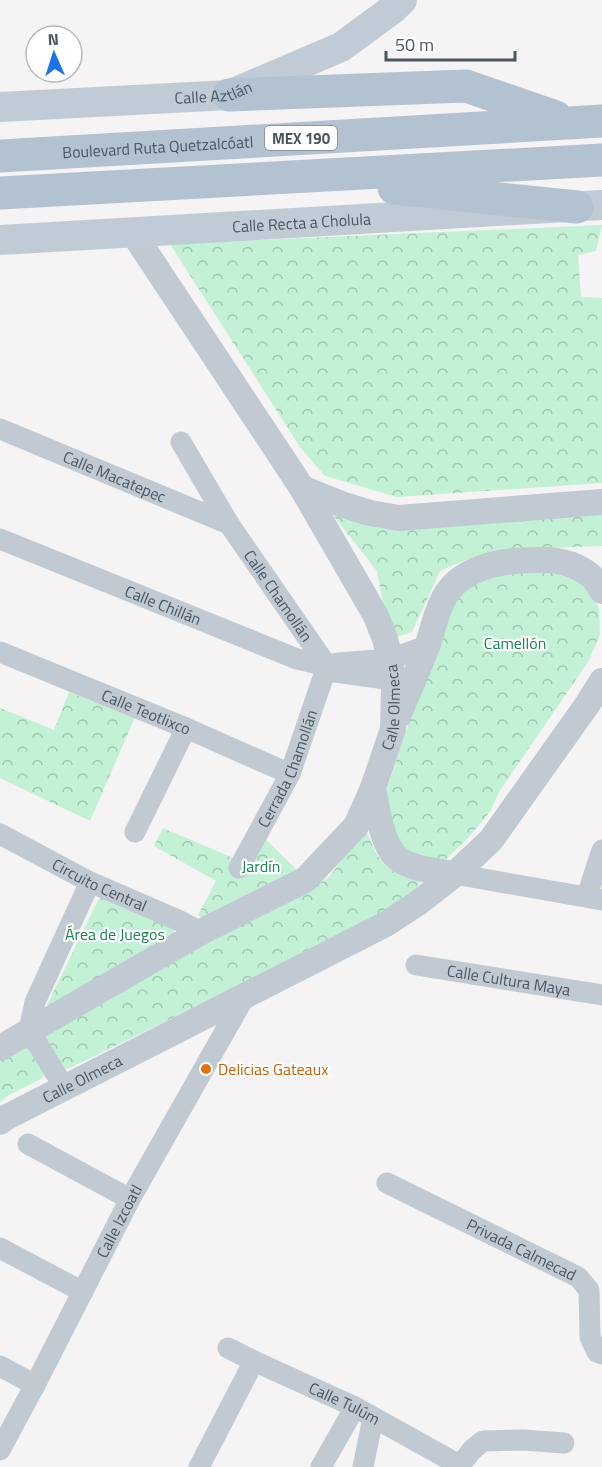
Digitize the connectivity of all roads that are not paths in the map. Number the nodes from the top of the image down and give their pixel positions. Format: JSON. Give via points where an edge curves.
{"nodes":[{"id":1,"x":402,"y":0,"type":"edge"},
{"id":2,"x":229,"y":95,"type":"junction"},
{"id":3,"x":0,"y":107,"type":"edge"},
{"id":4,"x":587,"y":122,"type":"edge"},
{"id":5,"x":0,"y":156,"type":"edge"},
{"id":6,"x":602,"y":160,"type":"edge"},
{"id":7,"x":293,"y":177,"type":"junction"},
{"id":8,"x":0,"y":193,"type":"edge"},
{"id":9,"x":589,"y":206,"type":"edge"},
{"id":10,"x":133,"y":233,"type":"junction"},
{"id":11,"x":0,"y":240,"type":"edge"},
{"id":12,"x":0,"y":429,"type":"edge"},
{"id":13,"x":181,"y":442,"type":"dead end"},
{"id":14,"x":302,"y":488,"type":"junction"},
{"id":15,"x":602,"y":502,"type":"edge"},
{"id":16,"x":229,"y":524,"type":"junction"},
{"id":17,"x":0,"y":539,"type":"edge"},
{"id":18,"x":602,"y":591,"type":"edge"},
{"id":19,"x":0,"y":652,"type":"edge"},
{"id":20,"x":327,"y":666,"type":"junction"},
{"id":21,"x":398,"y":674,"type":"junction"},
{"id":22,"x":602,"y":681,"type":"edge"},
{"id":23,"x":186,"y":728,"type":"junction"},
{"id":24,"x":290,"y":774,"type":"junction"},
{"id":25,"x":373,"y":788,"type":"junction"},
{"id":26,"x":135,"y":832,"type":"dead end"},
{"id":27,"x":0,"y":834,"type":"edge"},
{"id":28,"x":602,"y":850,"type":"edge"},
{"id":29,"x":239,"y":868,"type":"dead end"},
{"id":30,"x":455,"y":874,"type":"junction"},
{"id":31,"x":90,"y":882,"type":"junction"},
{"id":32,"x":595,"y":898,"type":"edge"},
{"id":33,"x":201,"y":932,"type":"junction"},
{"id":34,"x":416,"y":965,"type":"dead end"},
{"id":35,"x":602,"y":995,"type":"edge"},
{"id":36,"x":245,"y":996,"type":"junction"},
{"id":37,"x":29,"y":1030,"type":"junction"},
{"id":38,"x":0,"y":1048,"type":"edge"},
{"id":39,"x":64,"y":1087,"type":"junction"},
{"id":40,"x":0,"y":1122,"type":"edge"},
{"id":41,"x":28,"y":1144,"type":"dead end"},
{"id":42,"x":387,"y":1183,"type":"dead end"},
{"id":43,"x":130,"y":1199,"type":"junction"},
{"id":44,"x":0,"y":1248,"type":"edge"},
{"id":45,"x":82,"y":1292,"type":"junction"},
{"id":46,"x":228,"y":1348,"type":"dead end"},
{"id":47,"x":602,"y":1354,"type":"edge"},
{"id":48,"x":254,"y":1361,"type":"junction"},
{"id":49,"x":0,"y":1366,"type":"edge"},
{"id":50,"x":35,"y":1385,"type":"junction"},
{"id":51,"x":355,"y":1407,"type":"junction"},
{"id":52,"x":374,"y":1418,"type":"junction"},
{"id":53,"x":564,"y":1443,"type":"dead end"},
{"id":54,"x":0,"y":1450,"type":"edge"},
{"id":55,"x":459,"y":1466,"type":"edge"},
{"id":56,"x":199,"y":1467,"type":"edge"},
{"id":57,"x":321,"y":1467,"type":"edge"},
{"id":58,"x":363,"y":1467,"type":"edge"}],
"edges":[{"from":1,"to":2,"type":"main road","name":"Calle Aztlán","via":[[340,47]]},
{"from":2,"to":3,"type":"main road","name":"Calle Aztlán"},
{"from":2,"to":4,"type":"main road","via":[[466,86]]},
{"from":4,"to":5,"type":"main road","name":"Boulevard Ruta Quetzalcóatl","number":"MEX 190"},
{"from":6,"to":7,"type":"main road"},
{"from":7,"to":8,"type":"main road"},
{"from":7,"to":9,"type":"main road"},
{"from":9,"to":10,"type":"main road","name":"Calle Recta a Cholula"},
{"from":10,"to":11,"type":"main road","name":"Calle Recta a Cholula"},
{"from":10,"to":14,"type":"street","name":"Calle Olmeca"},
{"from":12,"to":16,"type":"street","name":"Calle Macatepec"},
{"from":13,"to":16,"type":"street","name":"Calle Chamollán"},
{"from":14,"to":15,"type":"street","via":[[344,505],[399,518]]},
{"from":14,"to":21,"type":"street","name":"Calle Olmeca","via":[[376,616]]},
{"from":16,"to":20,"type":"street","name":"Calle Chamollán"},
{"from":17,"to":20,"type":"street","name":"Calle Chillán","via":[[297,659]]},
{"from":18,"to":21,"type":"street","via":[[592,577],[564,562],[506,562],[474,571],[450,589],[442,600],[427,646]]},
{"from":19,"to":23,"type":"street","name":"Calle Teotlixco"},
{"from":20,"to":21,"type":"street","name":"Calle Chillán","via":[[338,663]]},
{"from":20,"to":24,"type":"street","name":"Cerrada Chamollán"},
{"from":21,"to":25,"type":"street","name":"Calle Olmeca","via":[[393,729]]},
{"from":22,"to":30,"type":"street","name":"Calle Olmeca","via":[[491,840]]},
{"from":23,"to":24,"type":"street","name":"Calle Teotlixco"},
{"from":23,"to":26,"type":"street"},
{"from":24,"to":29,"type":"street","name":"Cerrada Chamollán"},
{"from":25,"to":30,"type":"street","via":[[381,828],[392,852],[425,870]]},
{"from":25,"to":33,"type":"street","name":"Calle Olmeca","via":[[356,826],[305,880]]},
{"from":27,"to":31,"type":"street","name":"Circuito Central"},
{"from":28,"to":32,"type":"street"},
{"from":30,"to":32,"type":"street"},
{"from":30,"to":36,"type":"street","name":"Calle Olmeca","via":[[386,924]]},
{"from":31,"to":33,"type":"street","name":"Circuito Central"},
{"from":31,"to":37,"type":"street","via":[[35,1002]]},
{"from":33,"to":37,"type":"street","name":"Calle Olmeca"},
{"from":34,"to":35,"type":"street","name":"Calle Cultura Maya"},
{"from":36,"to":39,"type":"street","name":"Calle Olmeca"},
{"from":36,"to":43,"type":"street","name":"Calle Izcoatl"},
{"from":37,"to":38,"type":"street","name":"Calle Olmeca"},
{"from":37,"to":39,"type":"street"},
{"from":39,"to":40,"type":"street","name":"Calle Olmeca"},
{"from":41,"to":43,"type":"street"},
{"from":42,"to":47,"type":"street","name":"Privada Calmecad","via":[[578,1276],[589,1290],[590,1337]]},
{"from":43,"to":45,"type":"street","name":"Calle Izcoatl"},
{"from":44,"to":45,"type":"street"},
{"from":45,"to":50,"type":"street","name":"Calle Izcoatl"},
{"from":46,"to":48,"type":"street","name":"Calle Tulúm"},
{"from":48,"to":51,"type":"street","name":"Calle Tulúm"},
{"from":48,"to":56,"type":"street"},
{"from":49,"to":50,"type":"street"},
{"from":50,"to":54,"type":"street","name":"Calle Izcoatl"},
{"from":51,"to":52,"type":"street","name":"Calle Tulúm"},
{"from":51,"to":57,"type":"street"},
{"from":52,"to":55,"type":"street","name":"Calle Tulúm"},
{"from":52,"to":58,"type":"street"},
{"from":53,"to":55,"type":"street","via":[[483,1441]]}]}
